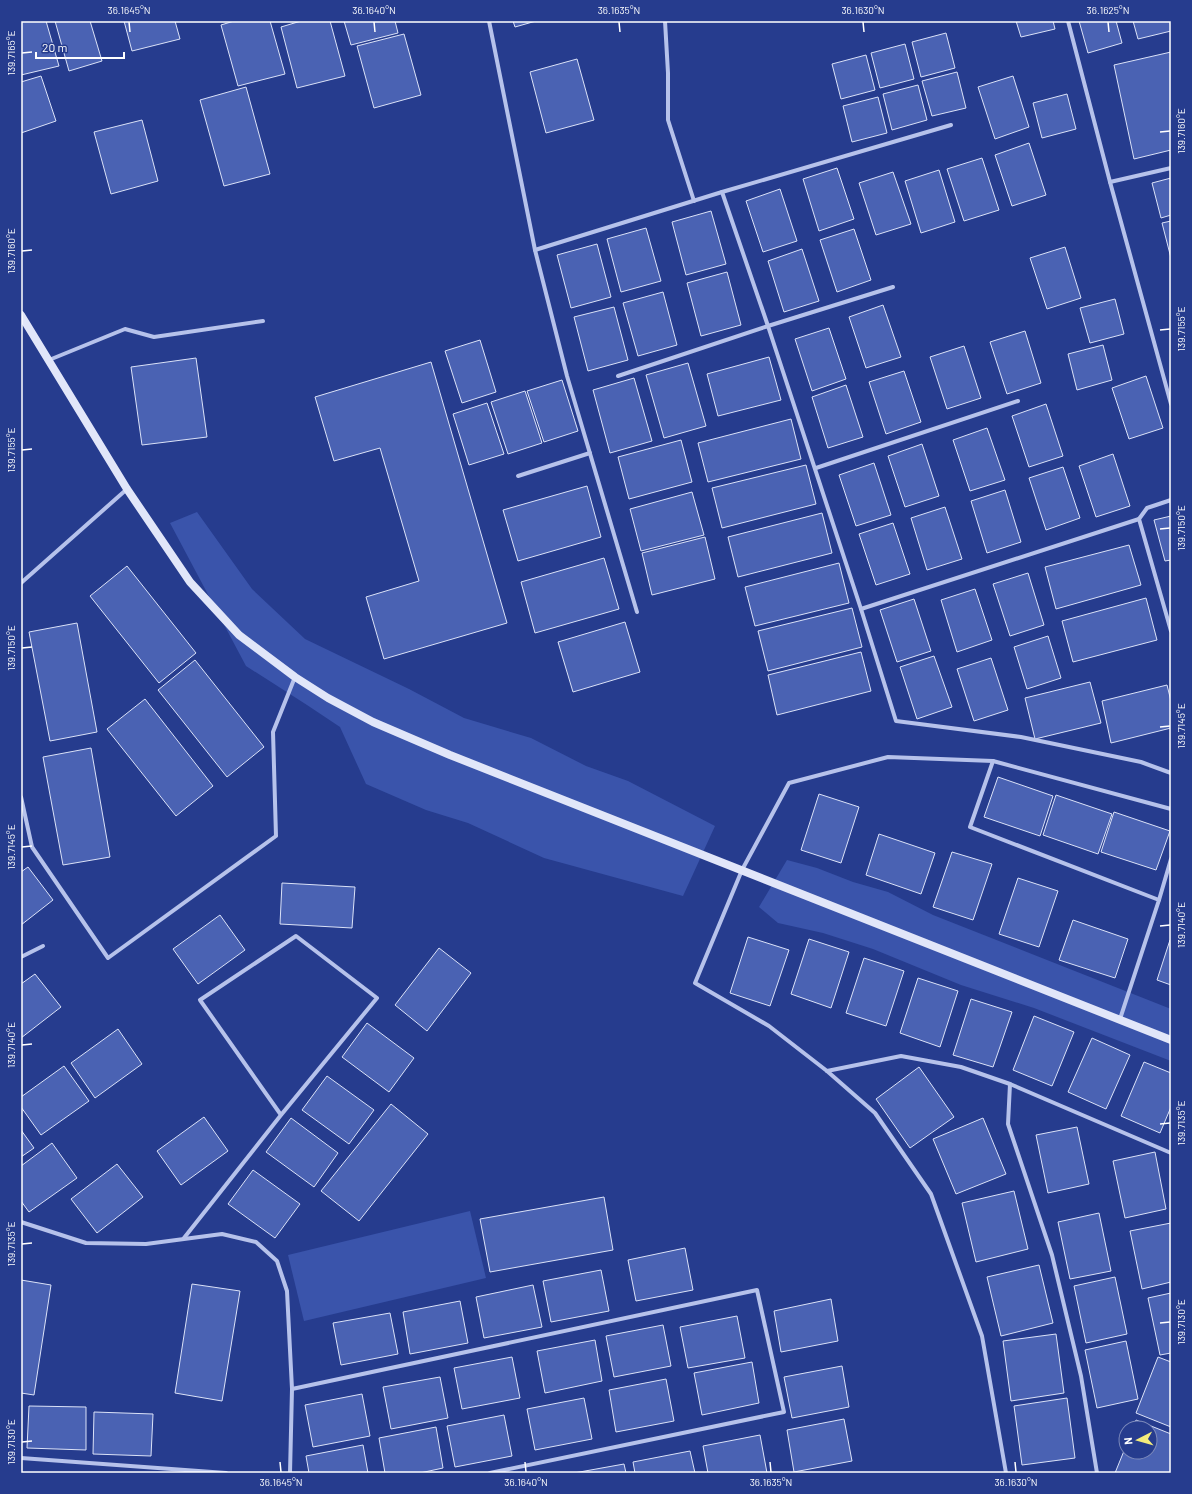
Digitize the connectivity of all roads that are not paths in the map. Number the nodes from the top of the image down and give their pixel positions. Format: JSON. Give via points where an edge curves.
{"nodes":[{"id":1,"x":489,"y":21,"type":"edge"},
{"id":2,"x":665,"y":21,"type":"edge"},
{"id":3,"x":1068,"y":21,"type":"edge"},
{"id":4,"x":951,"y":125,"type":"dead end"},
{"id":5,"x":1171,"y":168,"type":"edge"},
{"id":6,"x":1110,"y":182,"type":"junction"},
{"id":7,"x":722,"y":192,"type":"junction"},
{"id":8,"x":694,"y":201,"type":"junction"},
{"id":9,"x":535,"y":250,"type":"junction"},
{"id":10,"x":893,"y":287,"type":"dead end"},
{"id":11,"x":21,"y":315,"type":"edge"},
{"id":12,"x":263,"y":321,"type":"dead end"},
{"id":13,"x":768,"y":326,"type":"junction"},
{"id":14,"x":49,"y":360,"type":"junction"},
{"id":15,"x":618,"y":376,"type":"dead end"},
{"id":16,"x":1018,"y":401,"type":"dead end"},
{"id":17,"x":1171,"y":404,"type":"edge"},
{"id":18,"x":590,"y":453,"type":"junction"},
{"id":19,"x":816,"y":468,"type":"junction"},
{"id":20,"x":518,"y":476,"type":"dead end"},
{"id":21,"x":127,"y":489,"type":"junction"},
{"id":22,"x":1171,"y":500,"type":"edge"},
{"id":23,"x":1139,"y":519,"type":"junction"},
{"id":24,"x":21,"y":583,"type":"edge"},
{"id":25,"x":861,"y":609,"type":"junction"},
{"id":26,"x":638,"y":612,"type":"dead end"},
{"id":27,"x":1171,"y":631,"type":"edge"},
{"id":28,"x":295,"y":677,"type":"junction"},
{"id":29,"x":993,"y":761,"type":"junction"},
{"id":30,"x":1171,"y":773,"type":"edge"},
{"id":31,"x":21,"y":797,"type":"edge"},
{"id":32,"x":1171,"y":810,"type":"edge"},
{"id":33,"x":1171,"y":859,"type":"edge"},
{"id":34,"x":742,"y":870,"type":"junction"},
{"id":35,"x":1159,"y":900,"type":"junction"},
{"id":36,"x":43,"y":946,"type":"dead end"},
{"id":37,"x":21,"y":957,"type":"edge"},
{"id":38,"x":1120,"y":1019,"type":"junction"},
{"id":39,"x":1171,"y":1040,"type":"edge"},
{"id":40,"x":827,"y":1071,"type":"junction"},
{"id":41,"x":1010,"y":1084,"type":"junction"},
{"id":42,"x":281,"y":1115,"type":"junction"},
{"id":43,"x":1171,"y":1153,"type":"edge"},
{"id":44,"x":21,"y":1222,"type":"edge"},
{"id":45,"x":184,"y":1238,"type":"junction"},
{"id":46,"x":292,"y":1389,"type":"junction"},
{"id":47,"x":21,"y":1458,"type":"edge"},
{"id":48,"x":186,"y":1471,"type":"edge"},
{"id":49,"x":226,"y":1473,"type":"edge"},
{"id":50,"x":290,"y":1473,"type":"edge"},
{"id":51,"x":490,"y":1473,"type":"edge"},
{"id":52,"x":1006,"y":1473,"type":"edge"},
{"id":53,"x":1097,"y":1473,"type":"edge"}],
"edges":[{"from":1,"to":9,"type":"street"},
{"from":2,"to":8,"type":"street","via":[[668,120]]},
{"from":3,"to":6,"type":"street"},
{"from":4,"to":7,"type":"street"},
{"from":5,"to":6,"type":"street"},
{"from":6,"to":17,"type":"street"},
{"from":7,"to":8,"type":"street"},
{"from":7,"to":13,"type":"street"},
{"from":8,"to":9,"type":"street"},
{"from":9,"to":18,"type":"street","via":[[567,376]]},
{"from":10,"to":13,"type":"street"},
{"from":11,"to":14,"type":"street"},
{"from":12,"to":14,"type":"street","via":[[154,337],[125,329]]},
{"from":13,"to":15,"type":"street"},
{"from":13,"to":19,"type":"street"},
{"from":14,"to":21,"type":"street"},
{"from":16,"to":19,"type":"street"},
{"from":18,"to":20,"type":"street"},
{"from":18,"to":26,"type":"street"},
{"from":19,"to":25,"type":"street"},
{"from":21,"to":24,"type":"street"},
{"from":21,"to":28,"type":"street","via":[[190,582],[239,635]]},
{"from":22,"to":23,"type":"street","via":[[1147,508]]},
{"from":23,"to":25,"type":"street"},
{"from":23,"to":27,"type":"street"},
{"from":25,"to":30,"type":"street","via":[[896,721],[1021,737],[1141,762]]},
{"from":28,"to":31,"type":"street","via":[[272,732],[276,836],[108,958],[32,847]]},
{"from":28,"to":34,"type":"street","via":[[373,722]]},
{"from":29,"to":32,"type":"street"},
{"from":29,"to":34,"type":"street","via":[[888,757],[789,783]]},
{"from":29,"to":35,"type":"street","via":[[970,827]]},
{"from":33,"to":35,"type":"street"},
{"from":34,"to":38,"type":"street"},
{"from":34,"to":40,"type":"street","via":[[695,983],[769,1026]]},
{"from":35,"to":38,"type":"street"},
{"from":36,"to":37,"type":"street"},
{"from":38,"to":39,"type":"street"},
{"from":40,"to":41,"type":"street","via":[[901,1056],[961,1067]]},
{"from":40,"to":52,"type":"street","via":[[875,1113],[931,1194],[982,1336]]},
{"from":41,"to":43,"type":"street"},
{"from":41,"to":53,"type":"street","via":[[1008,1124],[1052,1255],[1081,1376]]},
{"from":42,"to":42,"type":"street","via":[[378,998],[296,936],[200,1000]]},
{"from":42,"to":45,"type":"street"},
{"from":44,"to":45,"type":"street","via":[[86,1243],[146,1244]]},
{"from":45,"to":46,"type":"street","via":[[222,1234],[256,1242],[277,1261],[287,1291]]},
{"from":46,"to":50,"type":"street"},
{"from":46,"to":51,"type":"street","via":[[757,1290],[784,1412]]},
{"from":47,"to":48,"type":"street"},
{"from":48,"to":49,"type":"street"}]}
